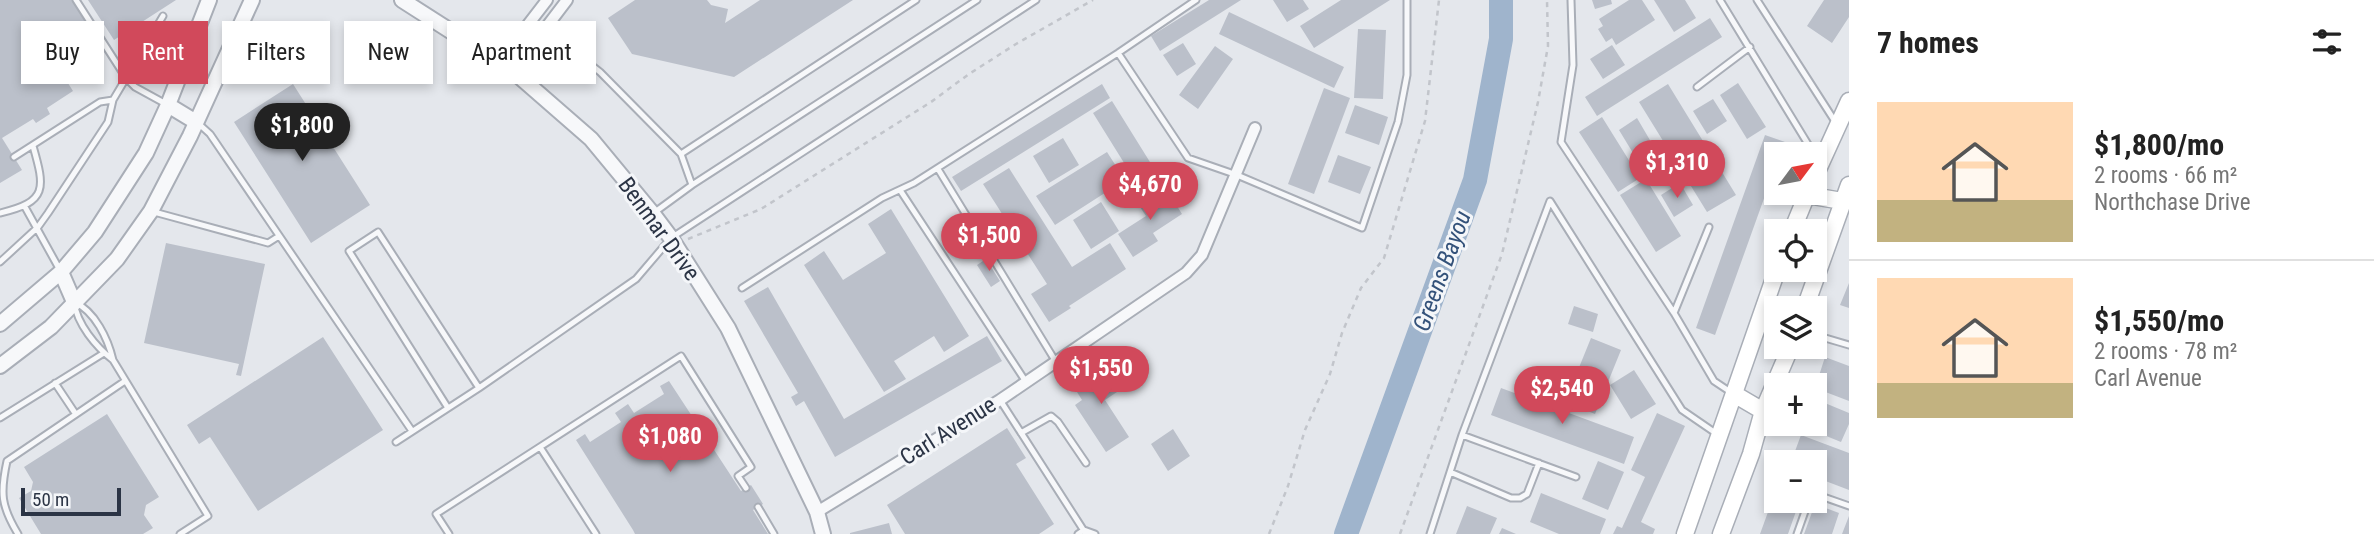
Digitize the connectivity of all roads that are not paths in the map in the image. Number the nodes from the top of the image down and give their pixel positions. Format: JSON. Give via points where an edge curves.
{"nodes":[{"id":1,"x":76,"y":0,"type":"edge"},
{"id":2,"x":209,"y":0,"type":"edge"},
{"id":3,"x":252,"y":0,"type":"edge"},
{"id":4,"x":402,"y":0,"type":"edge"},
{"id":5,"x":547,"y":0,"type":"edge"},
{"id":6,"x":567,"y":0,"type":"edge"},
{"id":7,"x":916,"y":0,"type":"edge"},
{"id":8,"x":977,"y":0,"type":"edge"},
{"id":9,"x":1036,"y":0,"type":"edge"},
{"id":10,"x":1196,"y":0,"type":"edge"},
{"id":11,"x":1407,"y":0,"type":"edge"},
{"id":12,"x":1571,"y":0,"type":"edge"},
{"id":13,"x":1720,"y":0,"type":"edge"},
{"id":14,"x":1757,"y":0,"type":"edge"},
{"id":15,"x":163,"y":16,"type":"dead end"},
{"id":16,"x":160,"y":21,"type":"edge"},
{"id":17,"x":531,"y":21,"type":"edge"},
{"id":18,"x":551,"y":21,"type":"edge"},
{"id":19,"x":447,"y":28,"type":"edge"},
{"id":20,"x":1750,"y":47,"type":"junction"},
{"id":21,"x":1118,"y":53,"type":"junction"},
{"id":22,"x":118,"y":66,"type":"edge"},
{"id":23,"x":596,"y":69,"type":"edge"},
{"id":24,"x":122,"y":84,"type":"edge"},
{"id":25,"x":133,"y":84,"type":"edge"},
{"id":26,"x":528,"y":84,"type":"edge"},
{"id":27,"x":1697,"y":87,"type":"dead end"},
{"id":28,"x":113,"y":100,"type":"junction"},
{"id":29,"x":1849,"y":101,"type":"edge"},
{"id":30,"x":168,"y":105,"type":"junction"},
{"id":31,"x":197,"y":122,"type":"junction"},
{"id":32,"x":1838,"y":126,"type":"junction"},
{"id":33,"x":1255,"y":128,"type":"dead end"},
{"id":34,"x":1805,"y":142,"type":"edge"},
{"id":35,"x":1827,"y":144,"type":"edge"},
{"id":36,"x":33,"y":146,"type":"junction"},
{"id":37,"x":681,"y":154,"type":"junction"},
{"id":38,"x":14,"y":157,"type":"dead end"},
{"id":39,"x":937,"y":169,"type":"junction"},
{"id":40,"x":1237,"y":175,"type":"junction"},
{"id":41,"x":692,"y":185,"type":"junction"},
{"id":42,"x":1849,"y":185,"type":"edge"},
{"id":43,"x":900,"y":190,"type":"junction"},
{"id":44,"x":1827,"y":198,"type":"edge"},
{"id":45,"x":1842,"y":201,"type":"junction"},
{"id":46,"x":25,"y":207,"type":"junction"},
{"id":47,"x":151,"y":211,"type":"junction"},
{"id":48,"x":0,"y":213,"type":"edge"},
{"id":49,"x":653,"y":214,"type":"junction"},
{"id":50,"x":1709,"y":227,"type":"dead end"},
{"id":51,"x":38,"y":228,"type":"junction"},
{"id":52,"x":676,"y":234,"type":"junction"},
{"id":53,"x":279,"y":236,"type":"junction"},
{"id":54,"x":0,"y":262,"type":"edge"},
{"id":55,"x":61,"y":272,"type":"junction"},
{"id":56,"x":1773,"y":282,"type":"edge"},
{"id":57,"x":742,"y":288,"type":"dead end"},
{"id":58,"x":1809,"y":296,"type":"edge"},
{"id":59,"x":74,"y":302,"type":"junction"},
{"id":60,"x":1674,"y":313,"type":"junction"},
{"id":61,"x":0,"y":324,"type":"edge"},
{"id":62,"x":1827,"y":339,"type":"edge"},
{"id":63,"x":1849,"y":345,"type":"edge"},
{"id":64,"x":104,"y":353,"type":"junction"},
{"id":65,"x":1785,"y":359,"type":"edge"},
{"id":66,"x":113,"y":360,"type":"junction"},
{"id":67,"x":1056,"y":362,"type":"junction"},
{"id":68,"x":0,"y":366,"type":"edge"},
{"id":69,"x":125,"y":381,"type":"junction"},
{"id":70,"x":1026,"y":382,"type":"junction"},
{"id":71,"x":55,"y":383,"type":"junction"},
{"id":72,"x":479,"y":388,"type":"junction"},
{"id":73,"x":1734,"y":394,"type":"junction"},
{"id":74,"x":1000,"y":400,"type":"junction"},
{"id":75,"x":448,"y":408,"type":"junction"},
{"id":76,"x":1763,"y":411,"type":"junction"},
{"id":77,"x":75,"y":413,"type":"junction"},
{"id":78,"x":0,"y":418,"type":"edge"},
{"id":79,"x":412,"y":431,"type":"junction"},
{"id":80,"x":1021,"y":433,"type":"junction"},
{"id":81,"x":1462,"y":435,"type":"junction"},
{"id":82,"x":1719,"y":436,"type":"junction"},
{"id":83,"x":396,"y":442,"type":"dead end"},
{"id":84,"x":540,"y":447,"type":"junction"},
{"id":85,"x":0,"y":458,"type":"edge"},
{"id":86,"x":1086,"y":463,"type":"dead end"},
{"id":87,"x":1539,"y":463,"type":"junction"},
{"id":88,"x":5,"y":466,"type":"junction"},
{"id":89,"x":1450,"y":472,"type":"junction"},
{"id":90,"x":1576,"y":477,"type":"dead end"},
{"id":91,"x":746,"y":488,"type":"dead end"},
{"id":92,"x":1827,"y":498,"type":"edge"},
{"id":93,"x":1849,"y":506,"type":"edge"},
{"id":94,"x":758,"y":507,"type":"dead end"},
{"id":95,"x":817,"y":512,"type":"junction"},
{"id":96,"x":1804,"y":513,"type":"edge"},
{"id":97,"x":1083,"y":533,"type":"edge"},
{"id":98,"x":18,"y":534,"type":"edge"},
{"id":99,"x":180,"y":534,"type":"edge"},
{"id":100,"x":449,"y":534,"type":"edge"},
{"id":101,"x":596,"y":534,"type":"edge"},
{"id":102,"x":775,"y":534,"type":"edge"},
{"id":103,"x":823,"y":534,"type":"edge"},
{"id":104,"x":1095,"y":534,"type":"edge"},
{"id":105,"x":1430,"y":534,"type":"edge"},
{"id":106,"x":1685,"y":534,"type":"edge"},
{"id":107,"x":1721,"y":534,"type":"edge"},
{"id":108,"x":1797,"y":534,"type":"edge"}],
"edges":[{"from":1,"to":22,"type":"lane"},
{"from":2,"to":30,"type":"street"},
{"from":3,"to":31,"type":"street"},
{"from":4,"to":19,"type":"street","name":"Benmar Drive"},
{"from":5,"to":17,"type":"street"},
{"from":6,"to":18,"type":"street"},
{"from":7,"to":37,"type":"lane"},
{"from":8,"to":41,"type":"lane"},
{"from":9,"to":52,"type":"lane"},
{"from":10,"to":21,"type":"lane"},
{"from":11,"to":40,"type":"lane","via":[[1407,75],[1398,122],[1362,228]]},
{"from":12,"to":60,"type":"lane","via":[[1573,65],[1562,142]]},
{"from":13,"to":20,"type":"lane"},
{"from":14,"to":32,"type":"lane"},
{"from":15,"to":16,"type":"lane"},
{"from":20,"to":27,"type":"lane"},
{"from":20,"to":34,"type":"lane"},
{"from":21,"to":39,"type":"lane"},
{"from":21,"to":40,"type":"lane","via":[[1188,158]]},
{"from":23,"to":37,"type":"lane"},
{"from":24,"to":28,"type":"lane"},
{"from":25,"to":30,"type":"lane"},
{"from":26,"to":49,"type":"street","name":"Benmar Drive","via":[[590,139]]},
{"from":28,"to":36,"type":"lane","via":[[100,102]]},
{"from":28,"to":51,"type":"lane","via":[[108,122]]},
{"from":29,"to":32,"type":"main road"},
{"from":30,"to":31,"type":"street"},
{"from":30,"to":55,"type":"street","via":[[146,153],[95,232]]},
{"from":31,"to":47,"type":"street"},
{"from":31,"to":53,"type":"lane","via":[[210,134]]},
{"from":32,"to":35,"type":"main road"},
{"from":33,"to":40,"type":"street","name":"Carl Avenue"},
{"from":36,"to":38,"type":"lane"},
{"from":36,"to":46,"type":"lane","via":[[42,179]]},
{"from":37,"to":41,"type":"lane"},
{"from":39,"to":43,"type":"lane"},
{"from":39,"to":67,"type":"lane"},
{"from":40,"to":67,"type":"street","name":"Carl Avenue","via":[[1202,255],[1186,273]]},
{"from":41,"to":49,"type":"lane"},
{"from":42,"to":45,"type":"main road"},
{"from":43,"to":57,"type":"lane"},
{"from":43,"to":70,"type":"lane"},
{"from":44,"to":45,"type":"main road"},
{"from":45,"to":58,"type":"main road"},
{"from":46,"to":48,"type":"lane"},
{"from":46,"to":51,"type":"lane"},
{"from":47,"to":53,"type":"lane","via":[[268,243]]},
{"from":47,"to":59,"type":"street","via":[[117,258]]},
{"from":49,"to":52,"type":"street","name":"Benmar Drive"},
{"from":50,"to":60,"type":"lane"},
{"from":51,"to":54,"type":"lane"},
{"from":51,"to":55,"type":"lane"},
{"from":52,"to":72,"type":"lane","via":[[636,279]]},
{"from":52,"to":95,"type":"street","name":"Benmar Drive","via":[[728,328]]},
{"from":53,"to":79,"type":"lane"},
{"from":55,"to":59,"type":"street"},
{"from":55,"to":61,"type":"street"},
{"from":56,"to":73,"type":"main road"},
{"from":59,"to":64,"type":"lane","via":[[76,313]]},
{"from":59,"to":66,"type":"lane","via":[[93,318]]},
{"from":59,"to":68,"type":"street","via":[[51,327]]},
{"from":60,"to":73,"type":"lane","via":[[1714,381]]},
{"from":62,"to":63,"type":"lane"},
{"from":64,"to":66,"type":"lane"},
{"from":64,"to":71,"type":"lane"},
{"from":65,"to":76,"type":"main road"},
{"from":66,"to":69,"type":"lane"},
{"from":67,"to":70,"type":"street","name":"Carl Avenue"},
{"from":69,"to":77,"type":"lane"},
{"from":69,"to":99,"type":"lane","via":[[208,516]]},
{"from":70,"to":74,"type":"street","name":"Carl Avenue"},
{"from":71,"to":77,"type":"lane"},
{"from":71,"to":78,"type":"lane"},
{"from":72,"to":75,"type":"lane"},
{"from":72,"to":75,"type":"lane","via":[[378,232],[349,251]]},
{"from":73,"to":76,"type":"main road"},
{"from":73,"to":82,"type":"main road"},
{"from":74,"to":80,"type":"lane"},
{"from":74,"to":95,"type":"street","name":"Carl Avenue"},
{"from":75,"to":79,"type":"lane"},
{"from":76,"to":107,"type":"main road"},
{"from":77,"to":88,"type":"lane"},
{"from":79,"to":83,"type":"lane"},
{"from":80,"to":86,"type":"lane","via":[[1051,416]]},
{"from":80,"to":97,"type":"lane"},
{"from":81,"to":82,"type":"lane","via":[[1550,201],[1682,410]]},
{"from":81,"to":87,"type":"lane"},
{"from":81,"to":89,"type":"lane"},
{"from":82,"to":106,"type":"main road"},
{"from":84,"to":91,"type":"lane","via":[[681,356],[751,467],[738,476]]},
{"from":84,"to":100,"type":"lane","via":[[436,514]]},
{"from":84,"to":101,"type":"lane"},
{"from":85,"to":88,"type":"lane"},
{"from":87,"to":89,"type":"lane","via":[[1527,494],[1520,498]]},
{"from":87,"to":90,"type":"lane"},
{"from":88,"to":98,"type":"lane","via":[[0,495]]},
{"from":89,"to":105,"type":"lane"},
{"from":92,"to":93,"type":"lane"},
{"from":94,"to":102,"type":"lane"},
{"from":95,"to":103,"type":"street","name":"Benmar Drive"},
{"from":96,"to":108,"type":"lane"},
{"from":97,"to":104,"type":"lane"}]}
